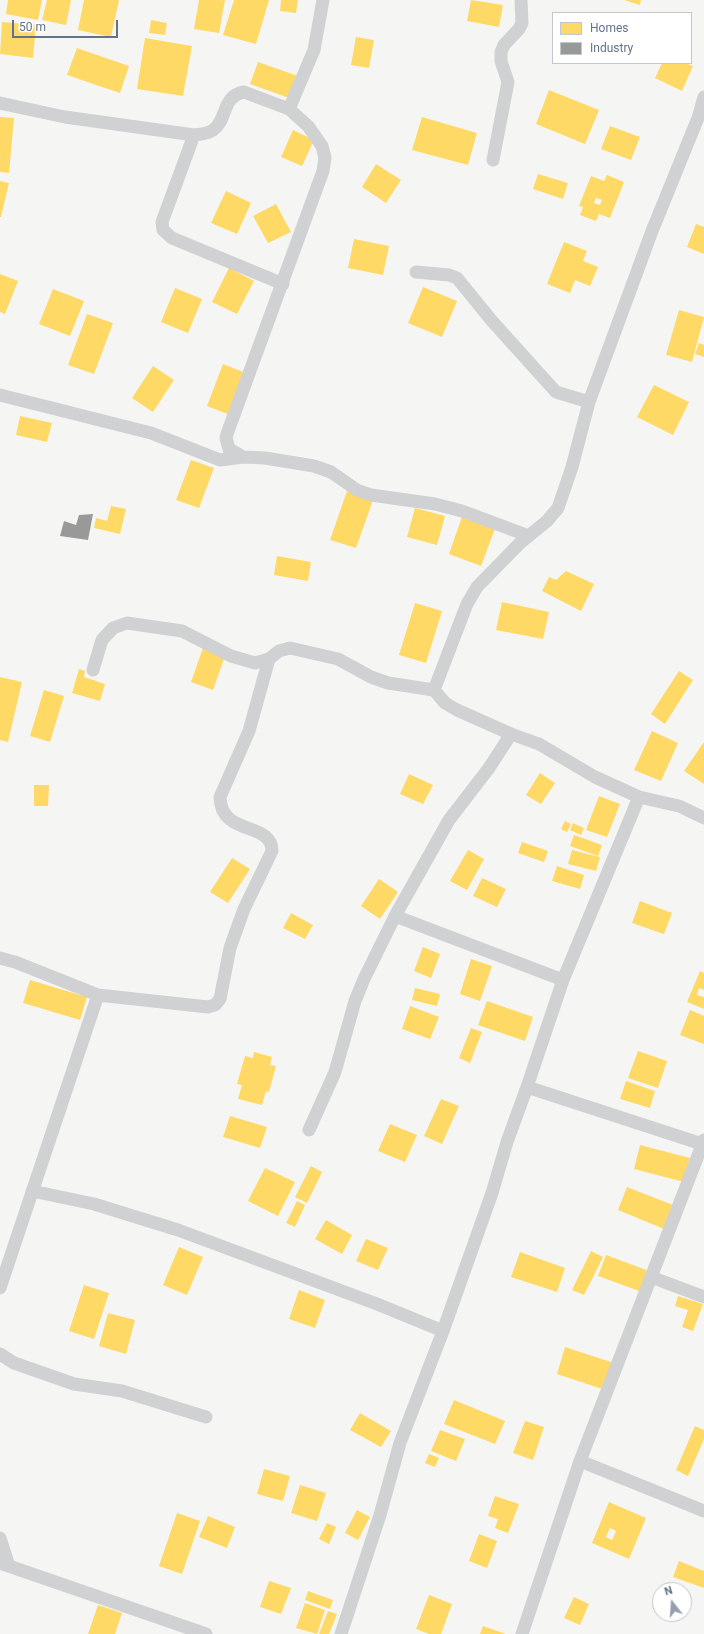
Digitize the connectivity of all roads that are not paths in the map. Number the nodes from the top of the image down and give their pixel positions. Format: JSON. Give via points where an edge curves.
{"nodes":[{"id":1,"x":323,"y":0,"type":"edge"},
{"id":2,"x":522,"y":0,"type":"edge"},
{"id":3,"x":704,"y":97,"type":"edge"},
{"id":4,"x":0,"y":103,"type":"edge"},
{"id":5,"x":289,"y":109,"type":"junction"},
{"id":6,"x":701,"y":119,"type":"edge"},
{"id":7,"x":194,"y":135,"type":"junction"},
{"id":8,"x":493,"y":160,"type":"dead end"},
{"id":9,"x":416,"y":272,"type":"dead end"},
{"id":10,"x":283,"y":284,"type":"junction"},
{"id":11,"x":0,"y":395,"type":"edge"},
{"id":12,"x":589,"y":402,"type":"junction"},
{"id":13,"x":243,"y":457,"type":"junction"},
{"id":14,"x":529,"y":536,"type":"junction"},
{"id":15,"x":269,"y":659,"type":"junction"},
{"id":16,"x":93,"y":670,"type":"dead end"},
{"id":17,"x":434,"y":690,"type":"junction"},
{"id":18,"x":511,"y":734,"type":"junction"},
{"id":19,"x":639,"y":797,"type":"junction"},
{"id":20,"x":704,"y":818,"type":"edge"},
{"id":21,"x":395,"y":916,"type":"junction"},
{"id":22,"x":0,"y":958,"type":"edge"},
{"id":23,"x":562,"y":980,"type":"junction"},
{"id":24,"x":98,"y":995,"type":"junction"},
{"id":25,"x":527,"y":1087,"type":"junction"},
{"id":26,"x":309,"y":1130,"type":"dead end"},
{"id":27,"x":703,"y":1142,"type":"edge"},
{"id":28,"x":32,"y":1191,"type":"junction"},
{"id":29,"x":650,"y":1277,"type":"junction"},
{"id":30,"x":0,"y":1288,"type":"edge"},
{"id":31,"x":704,"y":1297,"type":"edge"},
{"id":32,"x":443,"y":1331,"type":"junction"},
{"id":33,"x":0,"y":1354,"type":"edge"},
{"id":34,"x":206,"y":1417,"type":"dead end"},
{"id":35,"x":580,"y":1461,"type":"junction"},
{"id":36,"x":704,"y":1511,"type":"edge"},
{"id":37,"x":0,"y":1538,"type":"edge"},
{"id":38,"x":4,"y":1565,"type":"edge"},
{"id":39,"x":182,"y":1630,"type":"edge"},
{"id":40,"x":206,"y":1634,"type":"edge"},
{"id":41,"x":342,"y":1634,"type":"edge"},
{"id":42,"x":522,"y":1634,"type":"edge"}],
"edges":[{"from":1,"to":5,"type":"street","via":[[314,50]]},
{"from":2,"to":8,"type":"street","via":[[522,22],[501,52],[501,61],[508,82]]},
{"from":3,"to":6,"type":"street"},
{"from":4,"to":7,"type":"street","via":[[65,117]]},
{"from":5,"to":7,"type":"street","via":[[244,92],[237,93],[230,100],[214,130]]},
{"from":5,"to":10,"type":"street","via":[[308,126],[322,146],[325,158],[318,189]]},
{"from":6,"to":12,"type":"street","via":[[652,231]]},
{"from":7,"to":10,"type":"street","via":[[162,222],[163,230],[172,238]]},
{"from":9,"to":12,"type":"street","via":[[457,278],[556,392]]},
{"from":10,"to":13,"type":"street","via":[[226,438],[229,449]]},
{"from":11,"to":13,"type":"street","via":[[151,433],[220,460]]},
{"from":12,"to":14,"type":"street","via":[[558,508]]},
{"from":13,"to":14,"type":"street","via":[[314,466],[331,472],[357,490],[371,495],[435,504],[462,511]]},
{"from":14,"to":17,"type":"street","via":[[477,587],[467,604]]},
{"from":15,"to":16,"type":"street","via":[[255,663],[231,656],[182,631],[127,623],[113,628],[102,640]]},
{"from":15,"to":17,"type":"street","via":[[279,651],[290,648],[308,651],[338,659],[388,683]]},
{"from":15,"to":24,"type":"street","via":[[249,731],[220,797],[220,806],[228,819],[240,827],[268,838],[272,844],[272,851],[244,909],[230,948],[220,999],[215,1005],[208,1007]]},
{"from":17,"to":18,"type":"street","via":[[445,703]]},
{"from":18,"to":19,"type":"street","via":[[539,744],[595,777]]},
{"from":18,"to":21,"type":"street","via":[[489,768],[449,820]]},
{"from":19,"to":20,"type":"street","via":[[679,806]]},
{"from":19,"to":23,"type":"street"},
{"from":21,"to":23,"type":"street"},
{"from":21,"to":26,"type":"street","via":[[364,978],[335,1072]]},
{"from":22,"to":24,"type":"street"},
{"from":23,"to":25,"type":"street"},
{"from":24,"to":28,"type":"street"},
{"from":25,"to":27,"type":"street"},
{"from":25,"to":32,"type":"street"},
{"from":27,"to":29,"type":"street"},
{"from":28,"to":30,"type":"street"},
{"from":28,"to":32,"type":"street","via":[[94,1204],[171,1227]]},
{"from":29,"to":31,"type":"street"},
{"from":29,"to":35,"type":"street"},
{"from":32,"to":41,"type":"street","via":[[400,1443]]},
{"from":33,"to":34,"type":"street","via":[[14,1363],[74,1384],[122,1391]]},
{"from":35,"to":36,"type":"street"},
{"from":35,"to":42,"type":"street"},
{"from":37,"to":38,"type":"street"},
{"from":38,"to":39,"type":"street"},
{"from":39,"to":40,"type":"street"}]}
